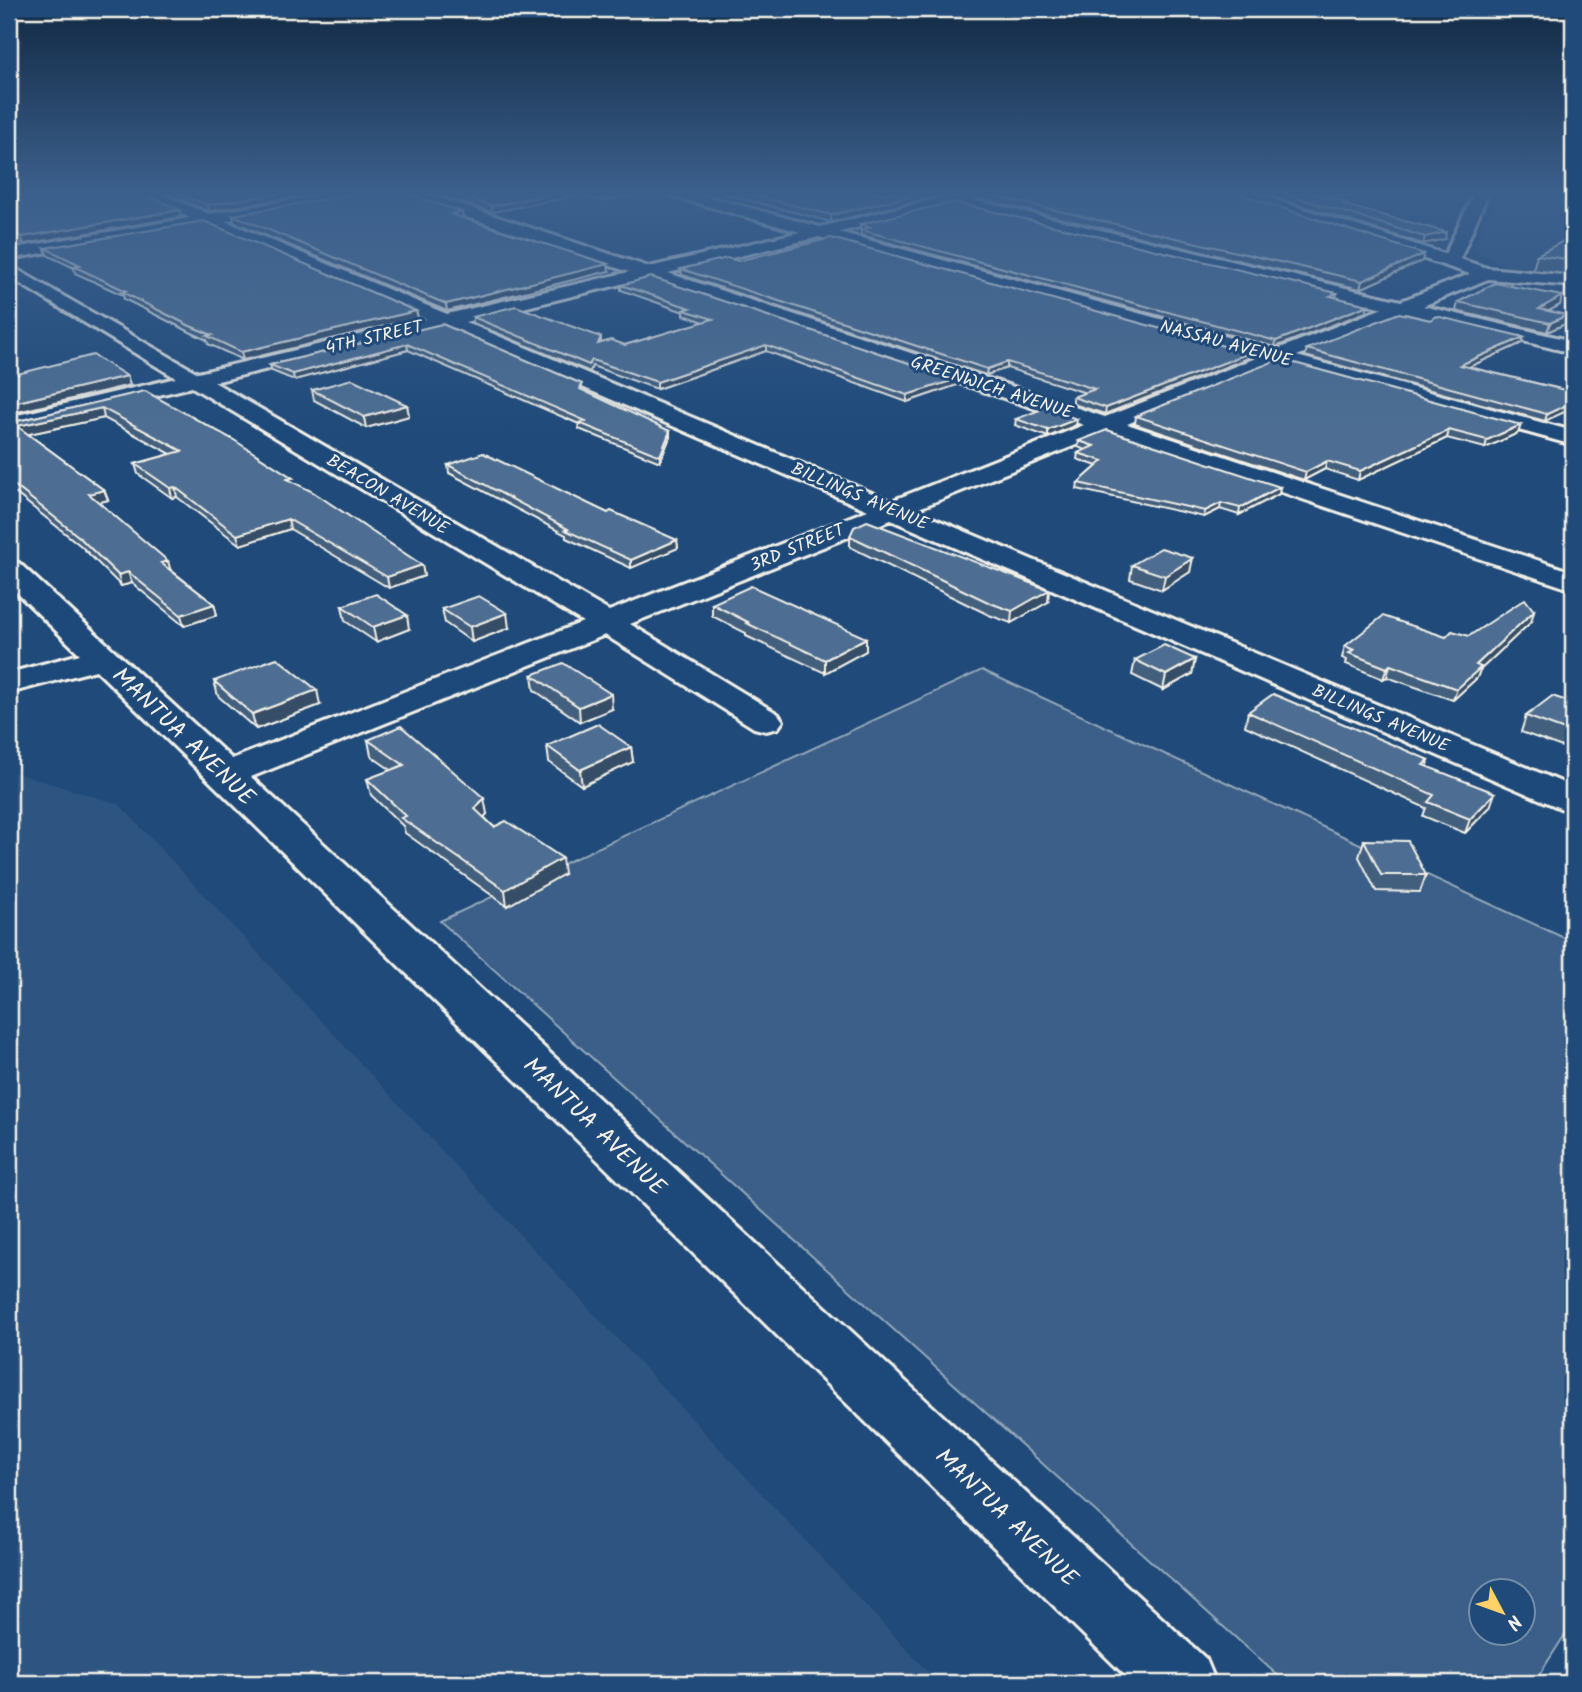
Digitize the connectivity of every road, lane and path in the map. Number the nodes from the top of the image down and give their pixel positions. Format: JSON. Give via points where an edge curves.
{"nodes":[{"id":1,"x":12,"y":272,"type":"edge"},
{"id":2,"x":332,"y":272,"type":"edge"},
{"id":3,"x":647,"y":272,"type":"joint"},
{"id":4,"x":964,"y":272,"type":"edge"},
{"id":5,"x":1255,"y":272,"type":"edge"},
{"id":6,"x":1485,"y":272,"type":"edge"},
{"id":7,"x":1488,"y":273,"type":"junction"},
{"id":8,"x":1573,"y":281,"type":"edge"},
{"id":9,"x":1561,"y":296,"type":"edge"},
{"id":10,"x":1403,"y":307,"type":"junction"},
{"id":11,"x":445,"y":320,"type":"junction"},
{"id":12,"x":1573,"y":347,"type":"edge"},
{"id":13,"x":1276,"y":357,"type":"junction"},
{"id":14,"x":195,"y":380,"type":"junction"},
{"id":15,"x":9,"y":424,"type":"edge"},
{"id":16,"x":1105,"y":425,"type":"junction"},
{"id":17,"x":1573,"y":438,"type":"edge"},
{"id":18,"x":893,"y":509,"type":"junction"},
{"id":19,"x":9,"y":569,"type":"edge"},
{"id":20,"x":1573,"y":581,"type":"edge"},
{"id":21,"x":607,"y":623,"type":"junction"},
{"id":22,"x":102,"y":659,"type":"junction"},
{"id":23,"x":9,"y":683,"type":"edge"},
{"id":24,"x":766,"y":721,"type":"dead end"},
{"id":25,"x":224,"y":775,"type":"junction"},
{"id":26,"x":1573,"y":800,"type":"edge"},
{"id":27,"x":1182,"y":1683,"type":"edge"}],
"edges":[{"from":1,"to":14,"type":"street","name":"BEACON AVENUE"},
{"from":2,"to":11,"type":"street","name":"BILLINGS AVENUE"},
{"from":3,"to":11,"type":"street","name":"4TH STREET"},
{"from":3,"to":16,"type":"street","name":"GREENWICH AVENUE"},
{"from":4,"to":13,"type":"street","name":"NASSAU AVENUE"},
{"from":5,"to":10,"type":"street"},
{"from":6,"to":7,"type":"street"},
{"from":7,"to":8,"type":"street"},
{"from":7,"to":9,"type":"street"},
{"from":7,"to":10,"type":"street","name":"3RD STREET"},
{"from":10,"to":12,"type":"street"},
{"from":10,"to":13,"type":"street","name":"3RD STREET"},
{"from":11,"to":14,"type":"street","name":"4TH STREET"},
{"from":11,"to":18,"type":"street","name":"BILLINGS AVENUE"},
{"from":13,"to":16,"type":"street","name":"3RD STREET"},
{"from":13,"to":17,"type":"street","name":"NASSAU AVENUE"},
{"from":14,"to":15,"type":"street","name":"4TH STREET"},
{"from":14,"to":21,"type":"street","name":"BEACON AVENUE"},
{"from":16,"to":18,"type":"street","name":"3RD STREET"},
{"from":16,"to":20,"type":"street","name":"GREENWICH AVENUE"},
{"from":18,"to":21,"type":"street","name":"3RD STREET"},
{"from":18,"to":26,"type":"street","name":"BILLINGS AVENUE"},
{"from":19,"to":22,"type":"street","name":"MANTUA AVENUE"},
{"from":21,"to":24,"type":"street","name":"BEACON AVENUE"},
{"from":21,"to":25,"type":"street","name":"3RD STREET"},
{"from":22,"to":23,"type":"street"},
{"from":22,"to":25,"type":"street","name":"MANTUA AVENUE"},
{"from":25,"to":27,"type":"street","name":"MANTUA AVENUE"}]}
